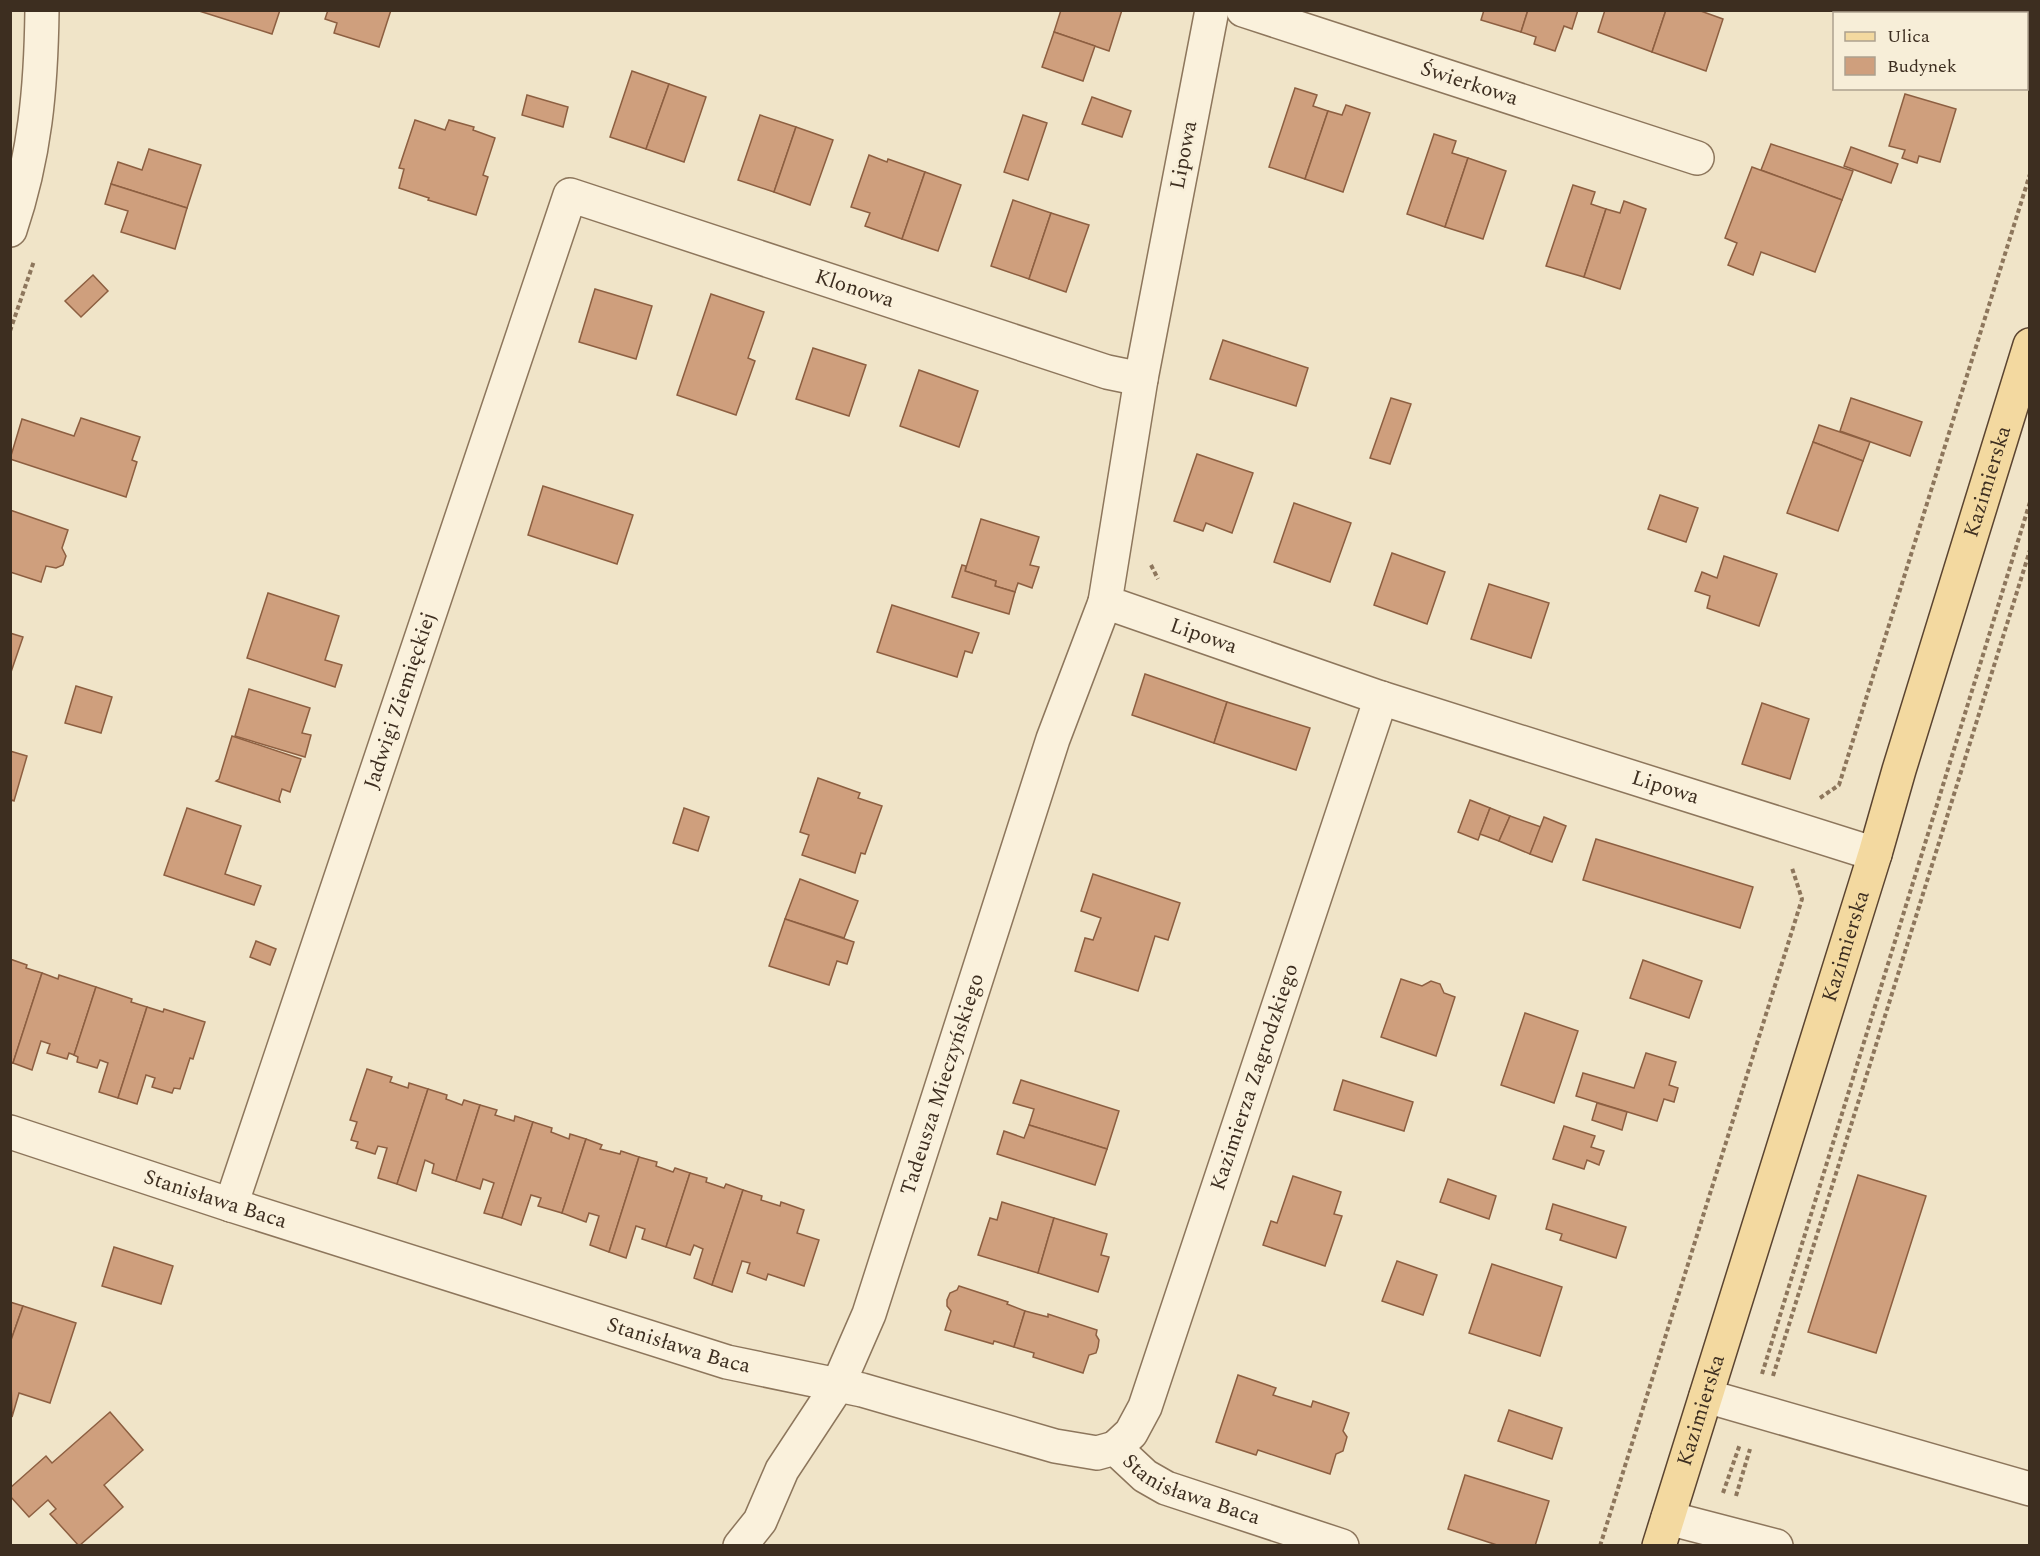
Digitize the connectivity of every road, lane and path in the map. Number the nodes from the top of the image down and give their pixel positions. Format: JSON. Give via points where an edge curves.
{"nodes":[{"id":1,"x":42,"y":10,"type":"edge"},
{"id":2,"x":1212,"y":10,"type":"edge"},
{"id":3,"x":1242,"y":10,"type":"edge"},
{"id":4,"x":1697,"y":158,"type":"dead end"},
{"id":5,"x":570,"y":195,"type":"joint"},
{"id":6,"x":10,"y":230,"type":"edge"},
{"id":7,"x":2028,"y":356,"type":"edge"},
{"id":8,"x":1141,"y":379,"type":"junction"},
{"id":9,"x":2030,"y":502,"type":"edge"},
{"id":10,"x":2030,"y":550,"type":"edge"},
{"id":11,"x":1149,"y":560,"type":"dead end"},
{"id":12,"x":1163,"y":585,"type":"dead end"},
{"id":13,"x":1106,"y":602,"type":"junction"},
{"id":14,"x":1381,"y":698,"type":"junction"},
{"id":15,"x":1875,"y":854,"type":"junction"},
{"id":16,"x":10,"y":1132,"type":"edge"},
{"id":17,"x":231,"y":1205,"type":"junction"},
{"id":18,"x":838,"y":1385,"type":"junction"},
{"id":19,"x":1706,"y":1396,"type":"junction"},
{"id":20,"x":1757,"y":1410,"type":"junction"},
{"id":21,"x":1115,"y":1448,"type":"junction"},
{"id":22,"x":2030,"y":1489,"type":"edge"},
{"id":23,"x":1717,"y":1531,"type":"junction"},
{"id":24,"x":1664,"y":1532,"type":"edge"},
{"id":25,"x":740,"y":1545,"type":"edge"},
{"id":26,"x":1342,"y":1545,"type":"edge"},
{"id":27,"x":1776,"y":1545,"type":"edge"}],
"edges":[{"from":1,"to":6,"type":"street","via":[[36,129],[22,196]]},
{"from":2,"to":8,"type":"street","name":"Lipowa"},
{"from":3,"to":4,"type":"street","name":"Świerkowa"},
{"from":5,"to":8,"type":"street","name":"Klonowa","via":[[1107,372]]},
{"from":5,"to":17,"type":"street","name":"Jadwigi Ziemięckiej"},
{"from":7,"to":15,"type":"main road","name":"Kazimierska"},
{"from":8,"to":13,"type":"street","name":"Lipowa"},
{"from":9,"to":20,"type":"path"},
{"from":10,"to":20,"type":"path"},
{"from":11,"to":12,"type":"path"},
{"from":13,"to":14,"type":"street","name":"Lipowa"},
{"from":13,"to":18,"type":"street","name":"Tadeusza Mieczyńskiego","via":[[1053,740],[869,1314]]},
{"from":14,"to":15,"type":"street","name":"Lipowa"},
{"from":14,"to":21,"type":"street","name":"Kazimierza Zagrodzkiego","via":[[1144,1407],[1131,1433]]},
{"from":15,"to":19,"type":"main road","name":"Kazimierska"},
{"from":16,"to":17,"type":"street","name":"Stanisława Baca"},
{"from":17,"to":18,"type":"street","name":"Stanisława Baca","via":[[727,1362]]},
{"from":18,"to":21,"type":"street","name":"Stanisława Baca","via":[[1055,1446],[1096,1453]]},
{"from":18,"to":25,"type":"street","name":"Tadeusza Mieczyńskiego","via":[[782,1470],[759,1521]]},
{"from":19,"to":20,"type":"street"},
{"from":19,"to":24,"type":"main road","name":"Kazimierska"},
{"from":20,"to":22,"type":"street"},
{"from":20,"to":23,"type":"path"},
{"from":20,"to":23,"type":"path"},
{"from":21,"to":26,"type":"street","name":"Stanisława Baca","via":[[1145,1476],[1166,1488]]},
{"from":23,"to":24,"type":"street"},
{"from":23,"to":27,"type":"street"}]}
